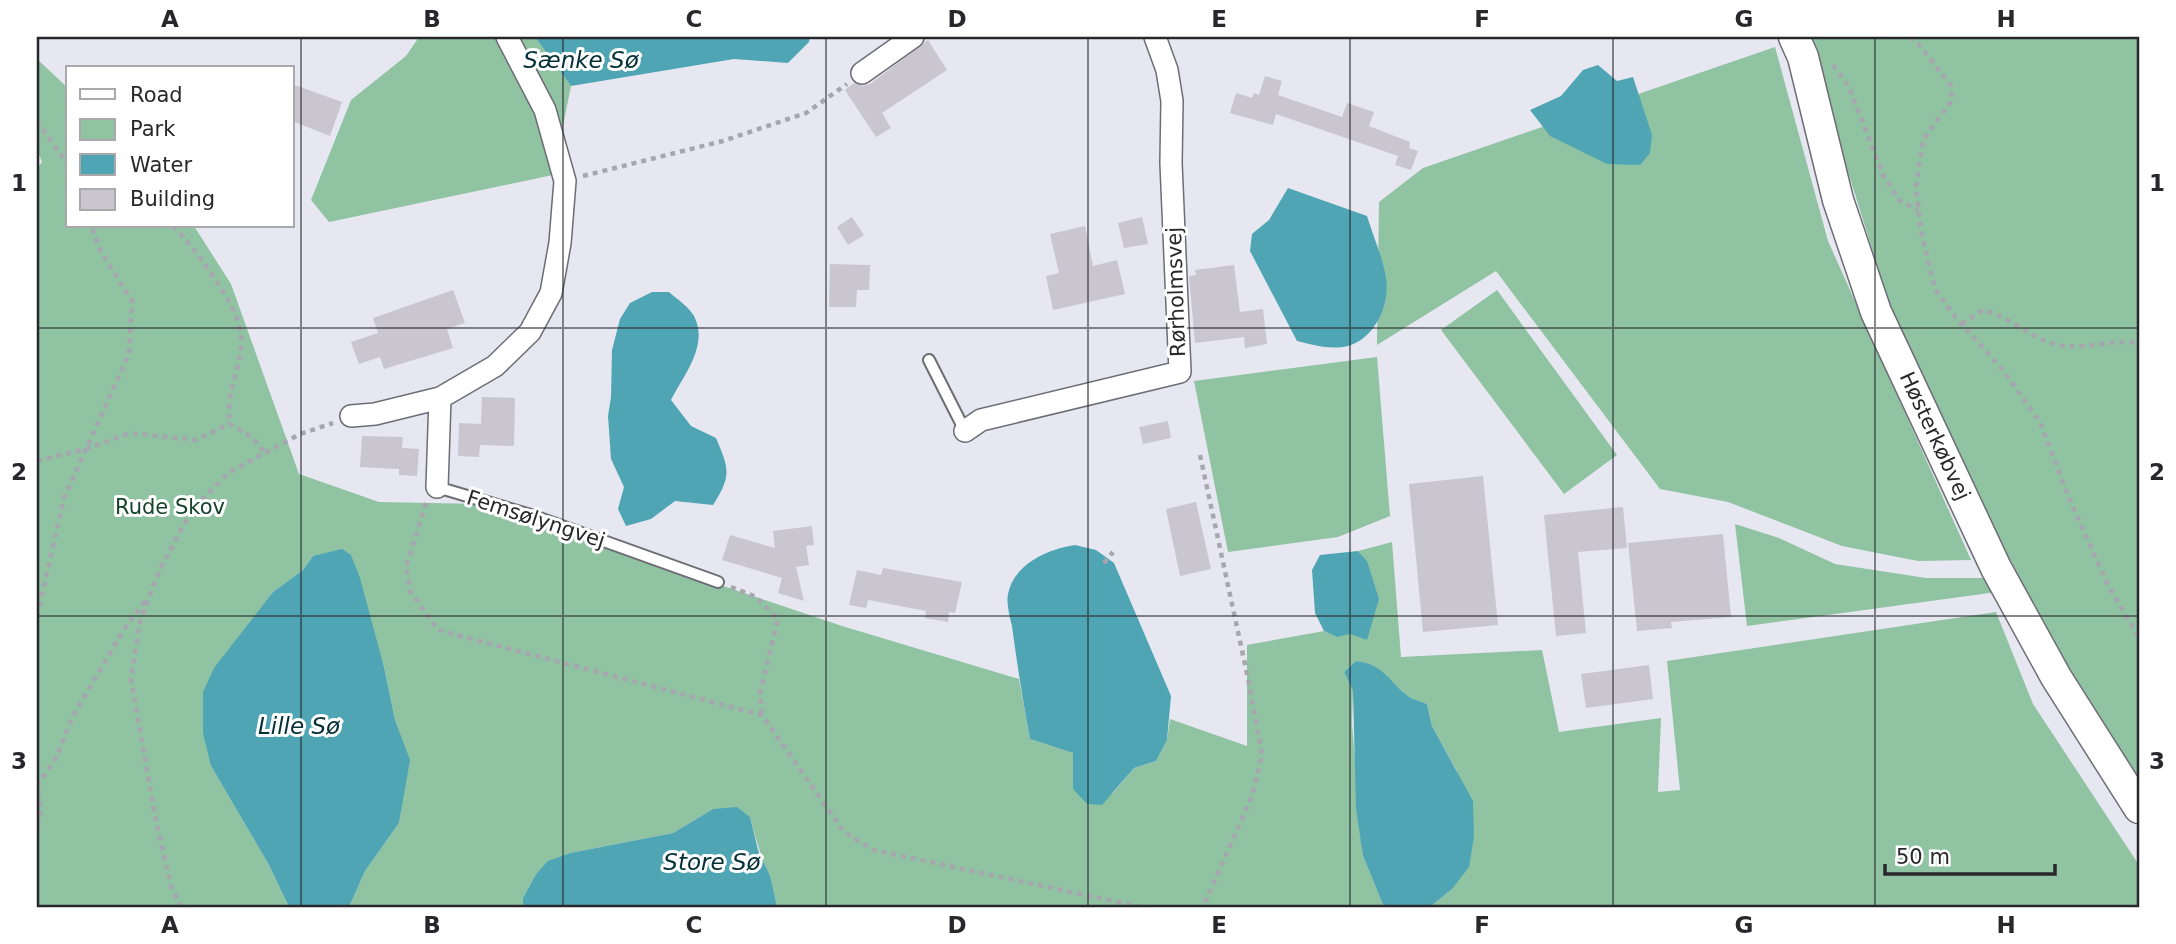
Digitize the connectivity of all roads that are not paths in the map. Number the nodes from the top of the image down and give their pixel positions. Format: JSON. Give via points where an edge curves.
{"nodes":[{"id":1,"x":507,"y":37,"type":"edge"},
{"id":2,"x":914,"y":37,"type":"edge"},
{"id":3,"x":1156,"y":37,"type":"edge"},
{"id":4,"x":1797,"y":42,"type":"edge"},
{"id":5,"x":862,"y":73,"type":"road end"},
{"id":6,"x":929,"y":360,"type":"dead end"},
{"id":7,"x":440,"y":398,"type":"junction"},
{"id":8,"x":351,"y":416,"type":"road end"},
{"id":9,"x":965,"y":431,"type":"joint"},
{"id":10,"x":437,"y":487,"type":"joint"},
{"id":11,"x":718,"y":582,"type":"road end"},
{"id":12,"x":2139,"y":808,"type":"edge"}],
"edges":[{"from":1,"to":7,"type":"street","via":[[545,110],[565,181],[551,293],[530,332],[495,366]]},
{"from":2,"to":5,"type":"street"},
{"from":3,"to":9,"type":"street","name":"Rørholmsvej","via":[[1172,101],[1180,372],[981,420]]},
{"from":4,"to":12,"type":"street","name":"Høsterkøbvej","via":[[1838,200],[1876,312],[1996,568],[2056,677]]},
{"from":6,"to":9,"type":"lane","name":"Rørholmsvej"},
{"from":7,"to":8,"type":"street"},
{"from":7,"to":10,"type":"street"},
{"from":10,"to":11,"type":"lane","name":"Femsølyngvej","via":[[534,516]]}]}
